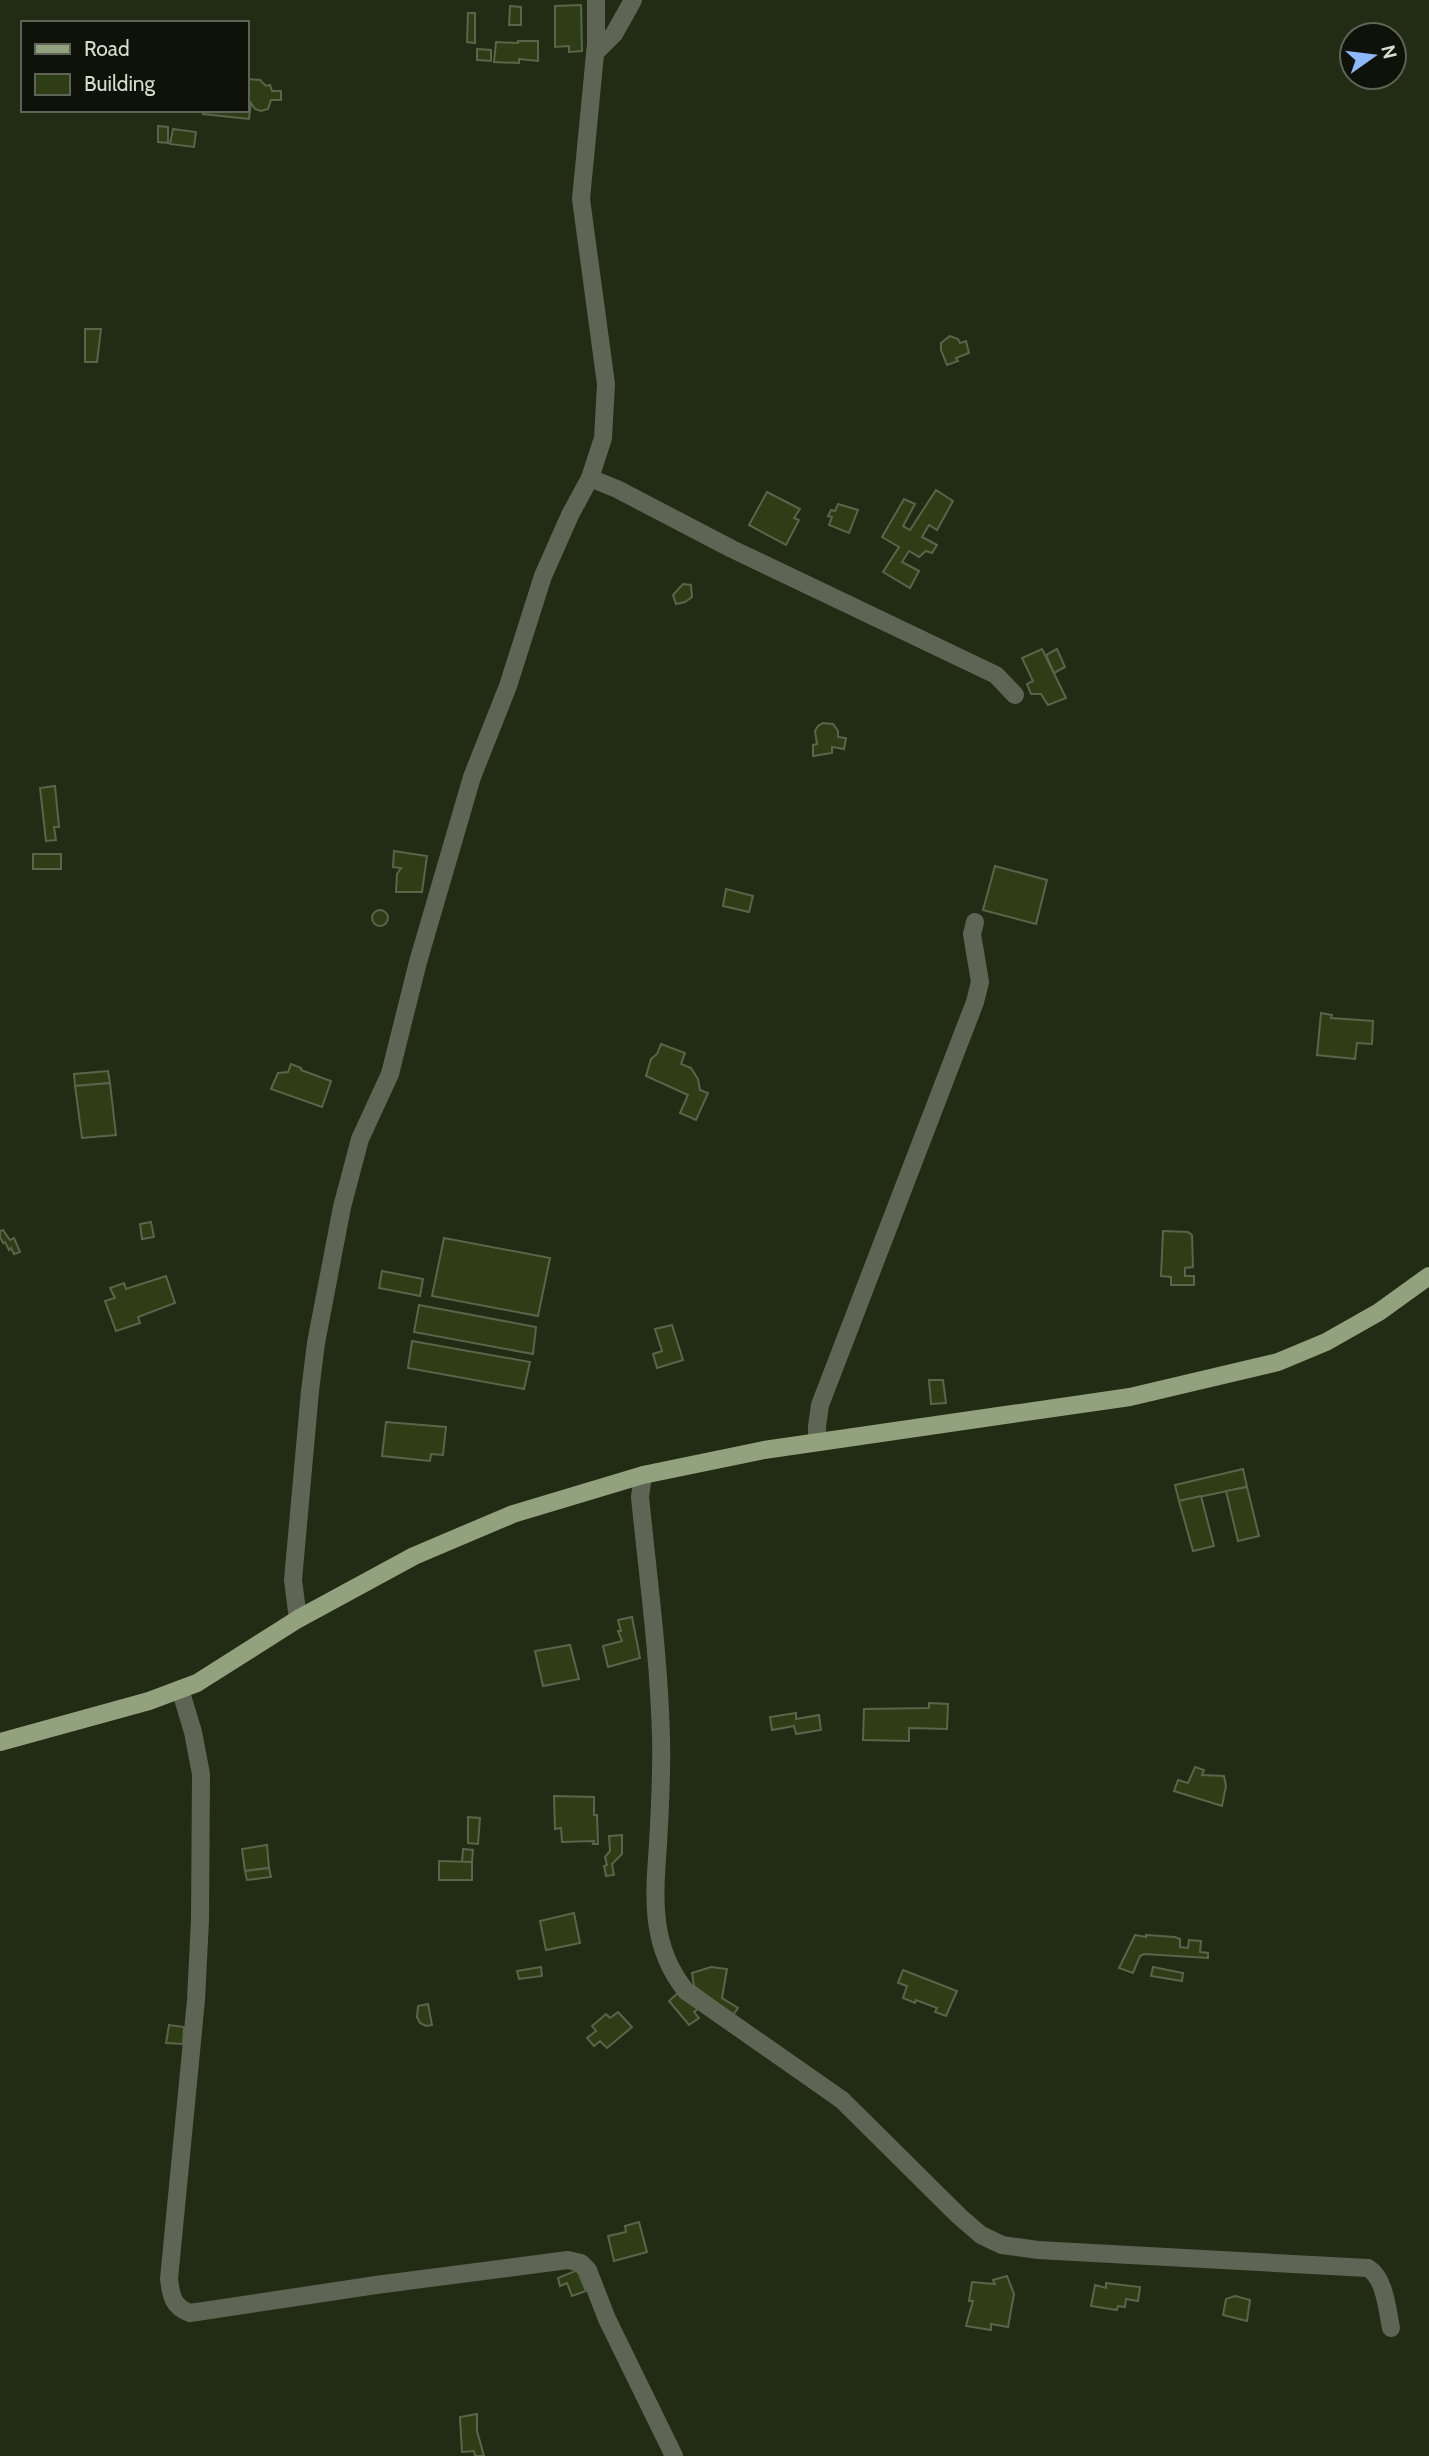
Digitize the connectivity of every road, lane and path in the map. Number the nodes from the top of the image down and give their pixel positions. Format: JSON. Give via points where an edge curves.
{"nodes":[{"id":1,"x":596,"y":0,"type":"edge"},
{"id":2,"x":633,"y":0,"type":"edge"},
{"id":3,"x":595,"y":53,"type":"junction"},
{"id":4,"x":590,"y":478,"type":"junction"},
{"id":5,"x":1015,"y":695,"type":"dead end"},
{"id":6,"x":975,"y":922,"type":"dead end"},
{"id":7,"x":1429,"y":1276,"type":"edge"},
{"id":8,"x":817,"y":1441,"type":"junction"},
{"id":9,"x":643,"y":1475,"type":"junction"},
{"id":10,"x":298,"y":1619,"type":"junction"},
{"id":11,"x":180,"y":1689,"type":"junction"},
{"id":12,"x":0,"y":1742,"type":"edge"},
{"id":13,"x":1391,"y":2328,"type":"dead end"},
{"id":14,"x":674,"y":2456,"type":"edge"}],
"edges":[{"from":1,"to":3,"type":"street"},
{"from":2,"to":3,"type":"street","via":[[614,34]]},
{"from":3,"to":4,"type":"street","via":[[581,199],[606,384],[603,438]]},
{"from":4,"to":5,"type":"street","via":[[996,675]]},
{"from":4,"to":10,"type":"street","via":[[543,576],[508,686],[472,777],[390,1074],[360,1139],[342,1207],[310,1391],[293,1580]]},
{"from":6,"to":8,"type":"street","via":[[972,934],[981,982],[975,1002],[820,1405]]},
{"from":7,"to":8,"type":"main road","via":[[1379,1312],[1278,1362],[1130,1397]]},
{"from":8,"to":9,"type":"main road"},
{"from":9,"to":10,"type":"main road","via":[[513,1514],[414,1556]]},
{"from":9,"to":13,"type":"street","via":[[640,1497],[661,1738],[656,1920],[665,1958],[687,1991],[842,2100],[981,2235],[1002,2245],[1038,2250],[1368,2268],[1380,2283]]},
{"from":10,"to":11,"type":"main road","via":[[197,1683]]},
{"from":11,"to":12,"type":"main road"},
{"from":11,"to":14,"type":"street","via":[[201,1774],[200,1920],[171,2298],[180,2310],[190,2313],[458,2274],[568,2260],[581,2263]]}]}
